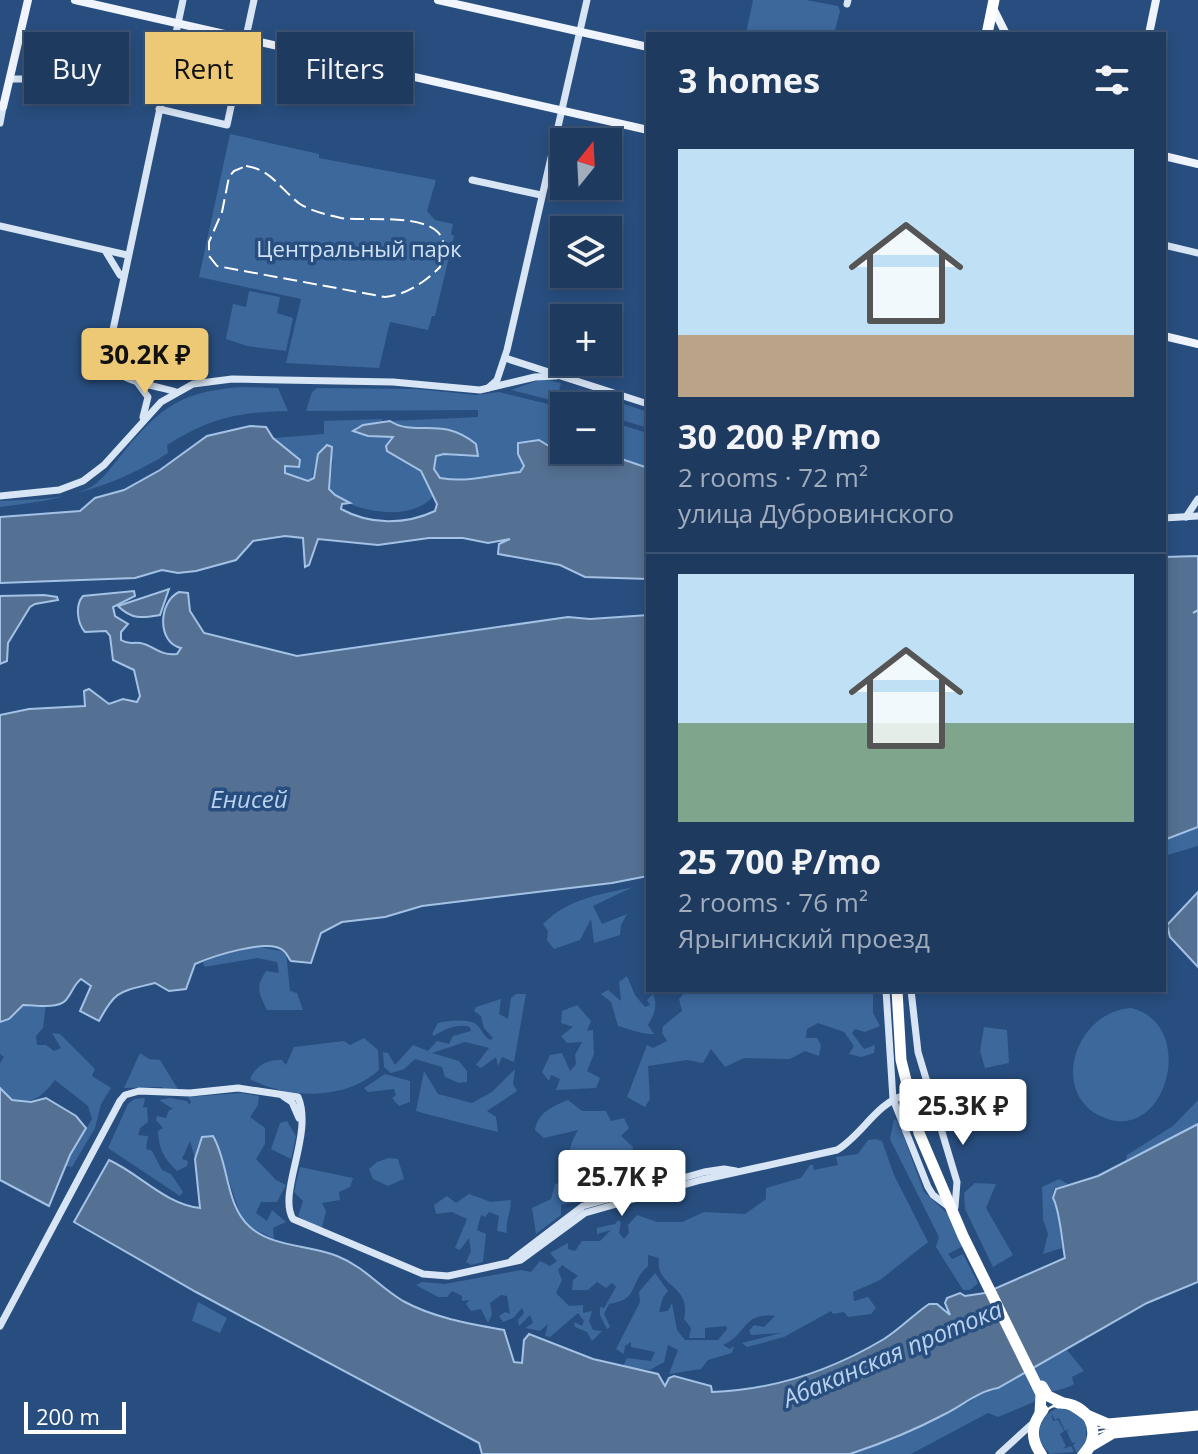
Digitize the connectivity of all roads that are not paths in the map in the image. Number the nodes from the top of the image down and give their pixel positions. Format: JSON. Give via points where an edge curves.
{"nodes":[{"id":1,"x":28,"y":0,"type":"edge"},
{"id":2,"x":75,"y":0,"type":"edge"},
{"id":3,"x":183,"y":0,"type":"edge"},
{"id":4,"x":254,"y":0,"type":"edge"},
{"id":5,"x":438,"y":0,"type":"edge"},
{"id":6,"x":587,"y":0,"type":"edge"},
{"id":7,"x":1156,"y":0,"type":"edge"},
{"id":8,"x":994,"y":2,"type":"edge"},
{"id":9,"x":178,"y":24,"type":"junction"},
{"id":10,"x":214,"y":32,"type":"edge"},
{"id":11,"x":247,"y":32,"type":"edge"},
{"id":12,"x":579,"y":32,"type":"junction"},
{"id":13,"x":989,"y":32,"type":"edge"},
{"id":14,"x":1005,"y":32,"type":"edge"},
{"id":15,"x":1149,"y":32,"type":"edge"},
{"id":16,"x":261,"y":43,"type":"edge"},
{"id":17,"x":646,"y":47,"type":"edge"},
{"id":18,"x":11,"y":79,"type":"junction"},
{"id":19,"x":24,"y":79,"type":"edge"},
{"id":20,"x":231,"y":104,"type":"edge"},
{"id":21,"x":2,"y":107,"type":"edge"},
{"id":22,"x":159,"y":109,"type":"junction"},
{"id":23,"x":561,"y":110,"type":"junction"},
{"id":24,"x":0,"y":123,"type":"edge"},
{"id":25,"x":646,"y":130,"type":"edge"},
{"id":26,"x":1166,"y":156,"type":"edge"},
{"id":27,"x":1198,"y":164,"type":"edge"},
{"id":28,"x":472,"y":180,"type":"dead end"},
{"id":29,"x":541,"y":195,"type":"junction"},
{"id":30,"x":0,"y":226,"type":"edge"},
{"id":31,"x":1166,"y":245,"type":"edge"},
{"id":32,"x":101,"y":249,"type":"junction"},
{"id":33,"x":1198,"y":253,"type":"edge"},
{"id":34,"x":127,"y":255,"type":"junction"},
{"id":35,"x":121,"y":282,"type":"junction"},
{"id":36,"x":1166,"y":336,"type":"edge"},
{"id":37,"x":1198,"y":344,"type":"edge"},
{"id":38,"x":505,"y":358,"type":"junction"},
{"id":39,"x":550,"y":374,"type":"edge"},
{"id":40,"x":556,"y":376,"type":"joint"},
{"id":41,"x":132,"y":379,"type":"junction"},
{"id":42,"x":486,"y":389,"type":"junction"},
{"id":43,"x":176,"y":392,"type":"junction"},
{"id":44,"x":646,"y":403,"type":"edge"},
{"id":45,"x":136,"y":428,"type":"junction"},
{"id":46,"x":0,"y":496,"type":"edge"},
{"id":47,"x":1198,"y":499,"type":"edge"},
{"id":48,"x":1197,"y":514,"type":"edge"},
{"id":49,"x":1186,"y":517,"type":"junction"},
{"id":50,"x":1166,"y":518,"type":"edge"},
{"id":51,"x":886,"y":992,"type":"edge"},
{"id":52,"x":899,"y":992,"type":"edge"},
{"id":53,"x":911,"y":992,"type":"edge"},
{"id":54,"x":903,"y":1096,"type":"tunnel mouth"},
{"id":55,"x":893,"y":1099,"type":"junction"},
{"id":56,"x":953,"y":1208,"type":"junction"},
{"id":57,"x":0,"y":1326,"type":"edge"},
{"id":58,"x":1043,"y":1393,"type":"junction"},
{"id":59,"x":1063,"y":1403,"type":"junction"},
{"id":60,"x":1087,"y":1415,"type":"junction"},
{"id":61,"x":1198,"y":1416,"type":"edge"},
{"id":62,"x":1037,"y":1417,"type":"junction"},
{"id":63,"x":1198,"y":1425,"type":"edge"},
{"id":64,"x":1013,"y":1445,"type":"junction"},
{"id":65,"x":1038,"y":1449,"type":"edge"},
{"id":66,"x":1087,"y":1450,"type":"edge"},
{"id":67,"x":999,"y":1454,"type":"edge"}],
"edges":[{"from":1,"to":18,"type":"main road"},
{"from":2,"to":9,"type":"main road"},
{"from":3,"to":9,"type":"main road"},
{"from":4,"to":11,"type":"main road"},
{"from":5,"to":12,"type":"main road"},
{"from":6,"to":12,"type":"main road"},
{"from":7,"to":15,"type":"main road"},
{"from":8,"to":13,"type":"highway"},
{"from":8,"to":14,"type":"main road"},
{"from":9,"to":10,"type":"main road"},
{"from":9,"to":22,"type":"main road"},
{"from":12,"to":17,"type":"main road"},
{"from":12,"to":23,"type":"main road"},
{"from":16,"to":23,"type":"main road"},
{"from":18,"to":19,"type":"main road"},
{"from":18,"to":21,"type":"main road"},
{"from":20,"to":22,"type":"main road","via":[[227,125]]},
{"from":21,"to":24,"type":"main road"},
{"from":22,"to":34,"type":"main road"},
{"from":23,"to":25,"type":"main road"},
{"from":23,"to":29,"type":"main road"},
{"from":26,"to":27,"type":"main road"},
{"from":28,"to":29,"type":"main road"},
{"from":29,"to":38,"type":"main road"},
{"from":30,"to":32,"type":"main road"},
{"from":31,"to":33,"type":"main road"},
{"from":32,"to":34,"type":"main road"},
{"from":32,"to":35,"type":"main road"},
{"from":34,"to":35,"type":"main road"},
{"from":35,"to":41,"type":"main road","via":[[107,362],[114,372]]},
{"from":36,"to":37,"type":"main road"},
{"from":38,"to":39,"type":"main road"},
{"from":38,"to":42,"type":"main road","via":[[496,382]]},
{"from":40,"to":42,"type":"main road"},
{"from":40,"to":44,"type":"main road"},
{"from":41,"to":43,"type":"main road"},
{"from":41,"to":45,"type":"main road","via":[[148,397]]},
{"from":42,"to":43,"type":"main road","via":[[232,379]]},
{"from":43,"to":45,"type":"main road"},
{"from":45,"to":46,"type":"main road","via":[[83,481],[59,490]]},
{"from":47,"to":49,"type":"main road"},
{"from":48,"to":49,"type":"main road"},
{"from":49,"to":50,"type":"main road"},
{"from":51,"to":55,"type":"main road"},
{"from":52,"to":56,"type":"highway","via":[[907,1089],[919,1133]]},
{"from":53,"to":56,"type":"main road","via":[[925,1091],[957,1182]]},
{"from":54,"to":55,"type":"main road"},
{"from":55,"to":56,"type":"main road","via":[[928,1187]]},
{"from":55,"to":57,"type":"main road","via":[[837,1150],[743,1172],[724,1169],[583,1206],[512,1260],[448,1276],[423,1274],[293,1219],[287,1203],[301,1123],[292,1102],[277,1092],[139,1091],[125,1095]]},
{"from":56,"to":58,"type":"highway"},
{"from":58,"to":59,"type":"highway"},
{"from":58,"to":62,"type":"highway"},
{"from":59,"to":60,"type":"highway","via":[[1076,1405]]},
{"from":59,"to":62,"type":"highway"},
{"from":60,"to":61,"type":"highway","via":[[1108,1424]]},
{"from":60,"to":66,"type":"highway","via":[[1093,1430]]},
{"from":62,"to":64,"type":"main road"},
{"from":62,"to":65,"type":"highway","via":[[1033,1430]]},
{"from":63,"to":66,"type":"highway","via":[[1113,1433]]},
{"from":64,"to":65,"type":"main road"},
{"from":64,"to":67,"type":"main road"}]}
